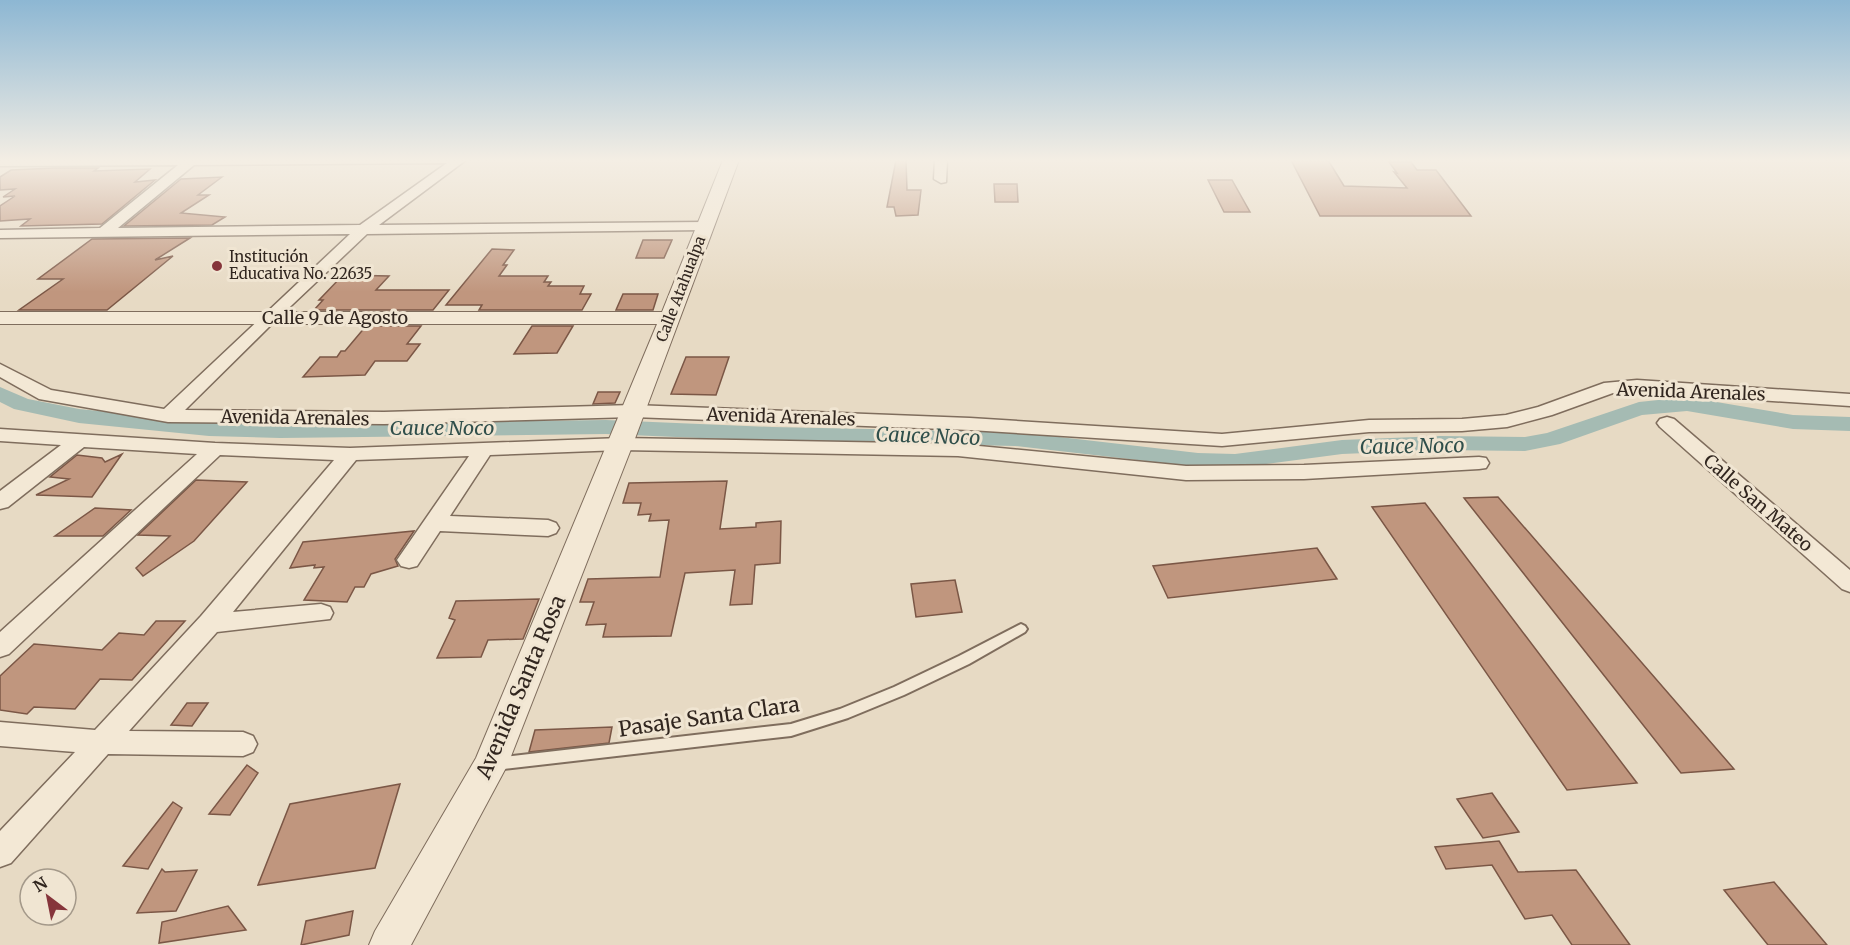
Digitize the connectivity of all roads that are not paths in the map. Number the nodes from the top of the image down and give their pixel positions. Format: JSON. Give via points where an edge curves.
{"nodes":[{"id":1,"x":138,"y":204,"type":"edge"},
{"id":2,"x":399,"y":204,"type":"edge"},
{"id":3,"x":714,"y":204,"type":"edge"},
{"id":4,"x":705,"y":226,"type":"junction"},
{"id":5,"x":362,"y":231,"type":"junction"},
{"id":6,"x":103,"y":233,"type":"junction"},
{"id":7,"x":0,"y":234,"type":"edge"},
{"id":8,"x":0,"y":318,"type":"edge"},
{"id":9,"x":263,"y":322,"type":"junction"},
{"id":10,"x":668,"y":322,"type":"junction"},
{"id":11,"x":0,"y":327,"type":"edge"},
{"id":12,"x":0,"y":370,"type":"edge"},
{"id":13,"x":1850,"y":400,"type":"edge"},
{"id":14,"x":168,"y":416,"type":"junction"},
{"id":15,"x":1667,"y":423,"type":"dead end"},
{"id":16,"x":627,"y":428,"type":"junction"},
{"id":17,"x":0,"y":435,"type":"edge"},
{"id":18,"x":80,"y":440,"type":"junction"},
{"id":19,"x":215,"y":449,"type":"junction"},
{"id":20,"x":484,"y":449,"type":"junction"},
{"id":21,"x":350,"y":454,"type":"junction"},
{"id":22,"x":1479,"y":463,"type":"dead end"},
{"id":23,"x":0,"y":502,"type":"edge"},
{"id":24,"x":436,"y":523,"type":"junction"},
{"id":25,"x":549,"y":528,"type":"dead end"},
{"id":26,"x":409,"y":560,"type":"dead end"},
{"id":27,"x":1850,"y":583,"type":"edge"},
{"id":28,"x":321,"y":613,"type":"dead end"},
{"id":29,"x":210,"y":623,"type":"junction"},
{"id":30,"x":1021,"y":628,"type":"dead end"},
{"id":31,"x":0,"y":647,"type":"edge"},
{"id":32,"x":0,"y":734,"type":"edge"},
{"id":33,"x":100,"y":742,"type":"junction"},
{"id":34,"x":243,"y":744,"type":"dead end"},
{"id":35,"x":491,"y":764,"type":"junction"},
{"id":36,"x":0,"y":853,"type":"edge"},
{"id":37,"x":389,"y":945,"type":"edge"}],
"edges":[{"from":1,"to":6,"type":"street"},
{"from":2,"to":5,"type":"street"},
{"from":3,"to":4,"type":"street","name":"Calle Atahualpa"},
{"from":4,"to":5,"type":"street"},
{"from":4,"to":10,"type":"street","name":"Calle Atahualpa"},
{"from":5,"to":6,"type":"street"},
{"from":5,"to":9,"type":"street"},
{"from":6,"to":7,"type":"street"},
{"from":8,"to":9,"type":"street","name":"Calle 9 de Agosto"},
{"from":9,"to":10,"type":"street","name":"Calle 9 de Agosto"},
{"from":9,"to":11,"type":"street","name":"Calle 9 de Agosto"},
{"from":9,"to":14,"type":"street"},
{"from":10,"to":16,"type":"street","name":"Calle Atahualpa"},
{"from":12,"to":14,"type":"street","name":"Avenida Arenales","via":[[46,395]]},
{"from":13,"to":16,"type":"street","name":"Avenida Arenales","via":[[1611,387],[1507,421],[1369,426],[1222,440],[970,424]]},
{"from":14,"to":16,"type":"street","name":"Avenida Arenales","via":[[384,418]]},
{"from":15,"to":27,"type":"street","name":"Calle San Mateo"},
{"from":16,"to":20,"type":"street","name":"Avenida Arenales"},
{"from":16,"to":22,"type":"street","name":"Avenida Arenales","via":[[958,450],[1186,473],[1304,472]]},
{"from":16,"to":35,"type":"street","name":"Avenida Santa Rosa"},
{"from":17,"to":18,"type":"street","name":"Avenida Arenales"},
{"from":18,"to":19,"type":"street","name":"Avenida Arenales"},
{"from":18,"to":23,"type":"street"},
{"from":19,"to":21,"type":"street","name":"Avenida Arenales"},
{"from":19,"to":31,"type":"street"},
{"from":20,"to":21,"type":"street","name":"Avenida Arenales"},
{"from":20,"to":24,"type":"street"},
{"from":21,"to":29,"type":"street"},
{"from":24,"to":25,"type":"street"},
{"from":24,"to":26,"type":"street"},
{"from":28,"to":29,"type":"street"},
{"from":29,"to":33,"type":"street"},
{"from":30,"to":35,"type":"lane","name":"Pasaje Santa Clara","via":[[899,691],[792,730]]},
{"from":32,"to":33,"type":"street"},
{"from":33,"to":34,"type":"street"},
{"from":33,"to":36,"type":"street"},
{"from":35,"to":37,"type":"street","name":"Avenida Santa Rosa"}]}
